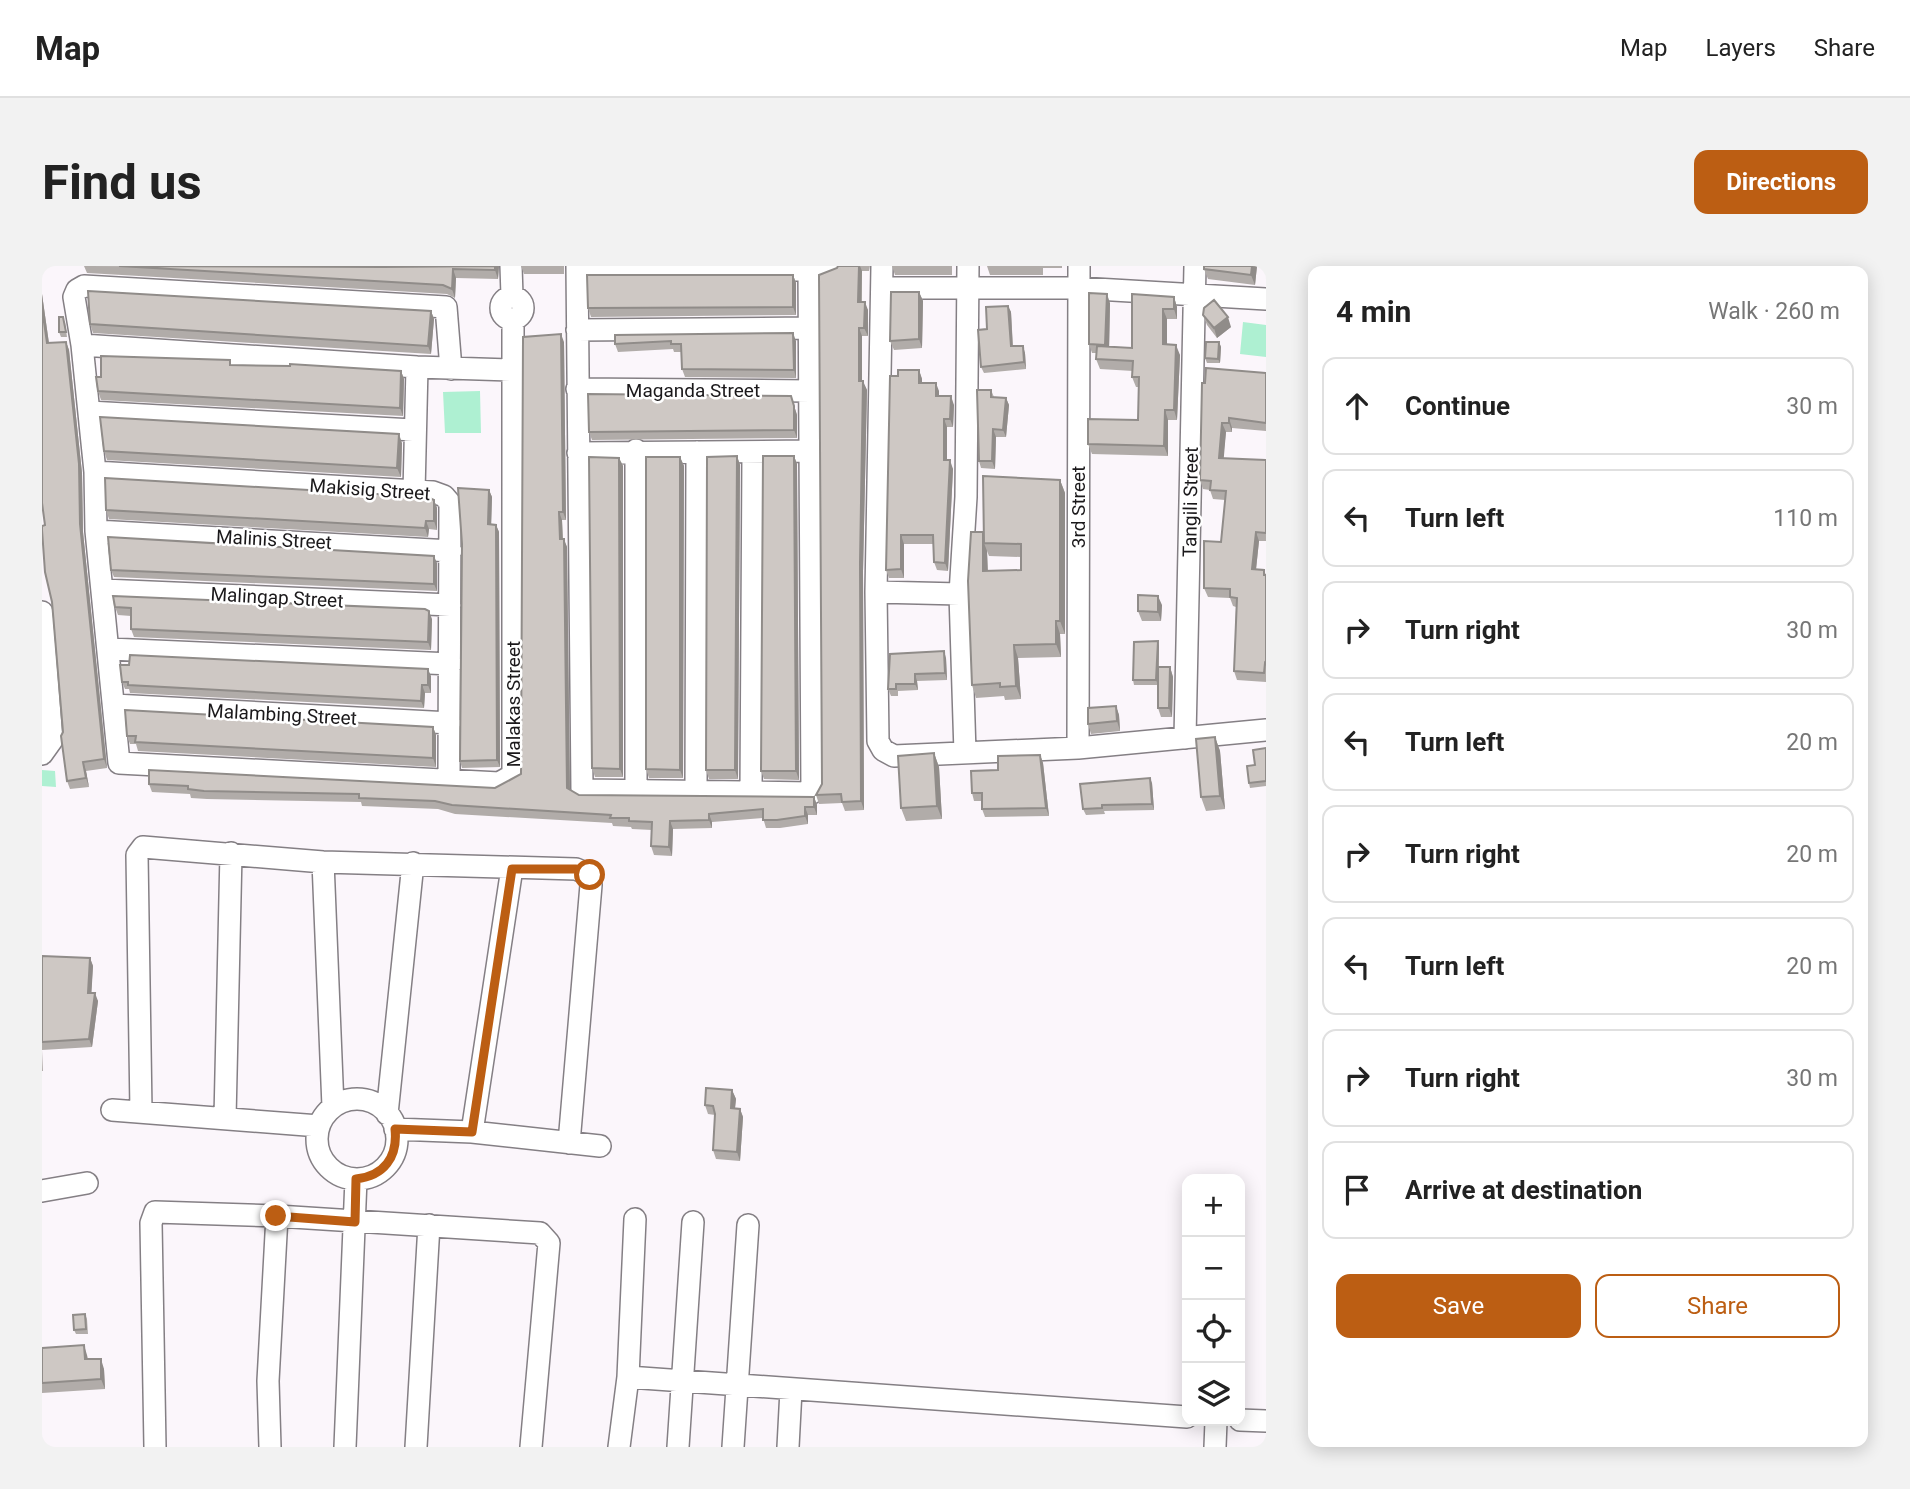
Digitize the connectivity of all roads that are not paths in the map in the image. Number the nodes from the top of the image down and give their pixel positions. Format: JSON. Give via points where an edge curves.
{"nodes":[{"id":1,"x":511,"y":266,"type":"edge"},
{"id":2,"x":832,"y":266,"type":"edge"},
{"id":3,"x":882,"y":266,"type":"edge"},
{"id":4,"x":968,"y":266,"type":"edge"},
{"id":5,"x":1079,"y":266,"type":"edge"},
{"id":6,"x":1195,"y":266,"type":"edge"},
{"id":7,"x":577,"y":268,"type":"edge"},
{"id":8,"x":809,"y":270,"type":"junction"},
{"id":9,"x":883,"y":288,"type":"junction"},
{"id":10,"x":1079,"y":288,"type":"junction"},
{"id":11,"x":968,"y":290,"type":"junction"},
{"id":12,"x":1195,"y":293,"type":"junction"},
{"id":13,"x":1266,"y":299,"type":"edge"},
{"id":14,"x":809,"y":328,"type":"junction"},
{"id":15,"x":577,"y":330,"type":"junction"},
{"id":16,"x":82,"y":345,"type":"junction"},
{"id":17,"x":416,"y":367,"type":"junction"},
{"id":18,"x":451,"y":369,"type":"junction"},
{"id":19,"x":512,"y":370,"type":"junction"},
{"id":20,"x":577,"y":389,"type":"junction"},
{"id":21,"x":810,"y":391,"type":"junction"},
{"id":22,"x":89,"y":412,"type":"junction"},
{"id":23,"x":413,"y":430,"type":"junction"},
{"id":24,"x":636,"y":450,"type":"junction"},
{"id":25,"x":697,"y":452,"type":"junction"},
{"id":26,"x":753,"y":452,"type":"junction"},
{"id":27,"x":811,"y":452,"type":"junction"},
{"id":28,"x":578,"y":453,"type":"junction"},
{"id":29,"x":95,"y":472,"type":"junction"},
{"id":30,"x":414,"y":492,"type":"junction"},
{"id":31,"x":96,"y":531,"type":"junction"},
{"id":32,"x":451,"y":551,"type":"junction"},
{"id":33,"x":103,"y":590,"type":"junction"},
{"id":34,"x":876,"y":592,"type":"junction"},
{"id":35,"x":960,"y":594,"type":"junction"},
{"id":36,"x":450,"y":606,"type":"junction"},
{"id":37,"x":42,"y":612,"type":"edge"},
{"id":38,"x":42,"y":629,"type":"edge"},
{"id":39,"x":110,"y":649,"type":"junction"},
{"id":40,"x":451,"y":664,"type":"junction"},
{"id":41,"x":45,"y":691,"type":"edge"},
{"id":42,"x":114,"y":705,"type":"junction"},
{"id":43,"x":450,"y":723,"type":"junction"},
{"id":44,"x":1266,"y":730,"type":"edge"},
{"id":45,"x":1185,"y":738,"type":"junction"},
{"id":46,"x":1078,"y":748,"type":"junction"},
{"id":47,"x":965,"y":753,"type":"junction"},
{"id":48,"x":42,"y":754,"type":"edge"},
{"id":49,"x":449,"y":778,"type":"junction"},
{"id":50,"x":636,"y":791,"type":"junction"},
{"id":51,"x":696,"y":791,"type":"junction"},
{"id":52,"x":751,"y":792,"type":"junction"},
{"id":53,"x":231,"y":853,"type":"junction"},
{"id":54,"x":323,"y":862,"type":"junction"},
{"id":55,"x":413,"y":863,"type":"junction"},
{"id":56,"x":512,"y":869,"type":"junction"},
{"id":57,"x":333,"y":1107,"type":"junction"},
{"id":58,"x":112,"y":1110,"type":"dead end"},
{"id":59,"x":141,"y":1111,"type":"junction"},
{"id":60,"x":225,"y":1118,"type":"junction"},
{"id":61,"x":391,"y":1122,"type":"junction"},
{"id":62,"x":319,"y":1126,"type":"junction"},
{"id":63,"x":472,"y":1132,"type":"junction"},
{"id":64,"x":569,"y":1143,"type":"junction"},
{"id":65,"x":600,"y":1146,"type":"dead end"},
{"id":66,"x":356,"y":1179,"type":"junction"},
{"id":67,"x":87,"y":1183,"type":"dead end"},
{"id":68,"x":42,"y":1191,"type":"edge"},
{"id":69,"x":276,"y":1216,"type":"junction"},
{"id":70,"x":635,"y":1219,"type":"dead end"},
{"id":71,"x":355,"y":1222,"type":"junction"},
{"id":72,"x":693,"y":1222,"type":"dead end"},
{"id":73,"x":429,"y":1224,"type":"junction"},
{"id":74,"x":748,"y":1225,"type":"dead end"},
{"id":75,"x":628,"y":1377,"type":"junction"},
{"id":76,"x":682,"y":1380,"type":"junction"},
{"id":77,"x":737,"y":1386,"type":"junction"},
{"id":78,"x":791,"y":1390,"type":"junction"},
{"id":79,"x":1182,"y":1417,"type":"edge"},
{"id":80,"x":1245,"y":1420,"type":"edge"},
{"id":81,"x":1266,"y":1421,"type":"edge"},
{"id":82,"x":1216,"y":1426,"type":"edge"},
{"id":83,"x":155,"y":1447,"type":"edge"},
{"id":84,"x":270,"y":1447,"type":"edge"},
{"id":85,"x":345,"y":1447,"type":"edge"},
{"id":86,"x":416,"y":1447,"type":"edge"},
{"id":87,"x":531,"y":1447,"type":"edge"},
{"id":88,"x":619,"y":1447,"type":"edge"},
{"id":89,"x":678,"y":1447,"type":"edge"},
{"id":90,"x":733,"y":1447,"type":"edge"},
{"id":91,"x":788,"y":1447,"type":"edge"},
{"id":92,"x":1215,"y":1447,"type":"edge"}],
"edges":[{"from":1,"to":19,"type":"street","name":"Malakas Street","via":[[512,296],[519,298],[524,311],[513,320]]},
{"from":2,"to":8,"type":"street"},
{"from":3,"to":9,"type":"street"},
{"from":4,"to":11,"type":"street"},
{"from":5,"to":10,"type":"street","name":"3rd Street"},
{"from":6,"to":12,"type":"street","name":"Tangili Street"},
{"from":7,"to":8,"type":"street"},
{"from":7,"to":15,"type":"street"},
{"from":8,"to":14,"type":"street"},
{"from":9,"to":11,"type":"street"},
{"from":9,"to":34,"type":"street"},
{"from":10,"to":11,"type":"street"},
{"from":10,"to":12,"type":"street"},
{"from":10,"to":46,"type":"street","name":"3rd Street"},
{"from":11,"to":35,"type":"street"},
{"from":12,"to":13,"type":"street"},
{"from":12,"to":45,"type":"street","name":"Tangili Street"},
{"from":14,"to":15,"type":"street"},
{"from":14,"to":21,"type":"street"},
{"from":15,"to":20,"type":"street"},
{"from":16,"to":17,"type":"street"},
{"from":16,"to":18,"type":"street","via":[[74,297],[84,286],[423,304],[449,311]]},
{"from":16,"to":22,"type":"street"},
{"from":17,"to":18,"type":"street"},
{"from":17,"to":23,"type":"street"},
{"from":18,"to":19,"type":"street"},
{"from":19,"to":49,"type":"street","name":"Malakas Street","via":[[513,775],[499,783]]},
{"from":20,"to":21,"type":"street","name":"Maganda Street"},
{"from":20,"to":28,"type":"street"},
{"from":21,"to":27,"type":"street"},
{"from":22,"to":23,"type":"street"},
{"from":22,"to":29,"type":"street"},
{"from":23,"to":30,"type":"street"},
{"from":24,"to":25,"type":"street"},
{"from":24,"to":28,"type":"street"},
{"from":24,"to":50,"type":"street"},
{"from":25,"to":26,"type":"street"},
{"from":25,"to":51,"type":"street"},
{"from":26,"to":27,"type":"street"},
{"from":26,"to":52,"type":"street"},
{"from":27,"to":52,"type":"street","via":[[812,793]]},
{"from":28,"to":50,"type":"street","via":[[582,790]]},
{"from":29,"to":30,"type":"street","name":"Makisig Street"},
{"from":29,"to":31,"type":"street"},
{"from":30,"to":32,"type":"street","name":"Makisig Street","via":[[433,492],[450,503]]},
{"from":31,"to":32,"type":"street","name":"Malinis Street"},
{"from":31,"to":33,"type":"street"},
{"from":32,"to":36,"type":"street","name":"Makisig Street"},
{"from":33,"to":36,"type":"street","name":"Malingap Street"},
{"from":33,"to":39,"type":"street"},
{"from":34,"to":35,"type":"street"},
{"from":34,"to":47,"type":"street","via":[[878,741],[894,755]]},
{"from":35,"to":47,"type":"street"},
{"from":36,"to":40,"type":"street","name":"Makisig Street"},
{"from":37,"to":38,"type":"street"},
{"from":38,"to":41,"type":"street"},
{"from":39,"to":40,"type":"street"},
{"from":39,"to":42,"type":"street"},
{"from":40,"to":43,"type":"street","name":"Makisig Street"},
{"from":41,"to":48,"type":"street","via":[[52,740]]},
{"from":42,"to":43,"type":"street","name":"Malambing Street"},
{"from":42,"to":49,"type":"street","name":"Malakas Street","via":[[119,763]]},
{"from":43,"to":49,"type":"street","name":"Makisig Street"},
{"from":44,"to":45,"type":"street"},
{"from":45,"to":46,"type":"street"},
{"from":46,"to":47,"type":"street"},
{"from":50,"to":51,"type":"street"},
{"from":51,"to":52,"type":"street"},
{"from":53,"to":54,"type":"street"},
{"from":53,"to":59,"type":"street","via":[[153,846],[143,847],[136,855]]},
{"from":53,"to":60,"type":"street"},
{"from":54,"to":55,"type":"street"},
{"from":54,"to":57,"type":"street"},
{"from":55,"to":56,"type":"street"},
{"from":55,"to":61,"type":"street"},
{"from":56,"to":63,"type":"street"},
{"from":56,"to":64,"type":"street","via":[[576,869],[590,875]]},
{"from":57,"to":61,"type":"street","via":[[367,1101]]},
{"from":57,"to":62,"type":"street"},
{"from":58,"to":59,"type":"street"},
{"from":59,"to":60,"type":"street"},
{"from":60,"to":62,"type":"street"},
{"from":61,"to":63,"type":"street"},
{"from":61,"to":66,"type":"street","via":[[397,1142],[388,1164],[368,1178]]},
{"from":62,"to":66,"type":"street","via":[[317,1138],[324,1162],[333,1171]]},
{"from":63,"to":64,"type":"street"},
{"from":64,"to":65,"type":"street"},
{"from":66,"to":71,"type":"street"},
{"from":67,"to":68,"type":"street"},
{"from":69,"to":71,"type":"street"},
{"from":69,"to":83,"type":"street","via":[[155,1212],[151,1223]]},
{"from":69,"to":84,"type":"street","via":[[268,1381]]},
{"from":70,"to":75,"type":"street"},
{"from":71,"to":73,"type":"street"},
{"from":71,"to":85,"type":"street"},
{"from":72,"to":76,"type":"street"},
{"from":73,"to":86,"type":"street"},
{"from":73,"to":87,"type":"street","via":[[540,1233],[549,1243]]},
{"from":74,"to":77,"type":"street"},
{"from":75,"to":76,"type":"street"},
{"from":75,"to":88,"type":"street"},
{"from":76,"to":77,"type":"street"},
{"from":76,"to":89,"type":"street"},
{"from":77,"to":78,"type":"street"},
{"from":77,"to":90,"type":"street"},
{"from":78,"to":79,"type":"street"},
{"from":78,"to":91,"type":"street"},
{"from":80,"to":81,"type":"street"},
{"from":82,"to":92,"type":"street"}]}
